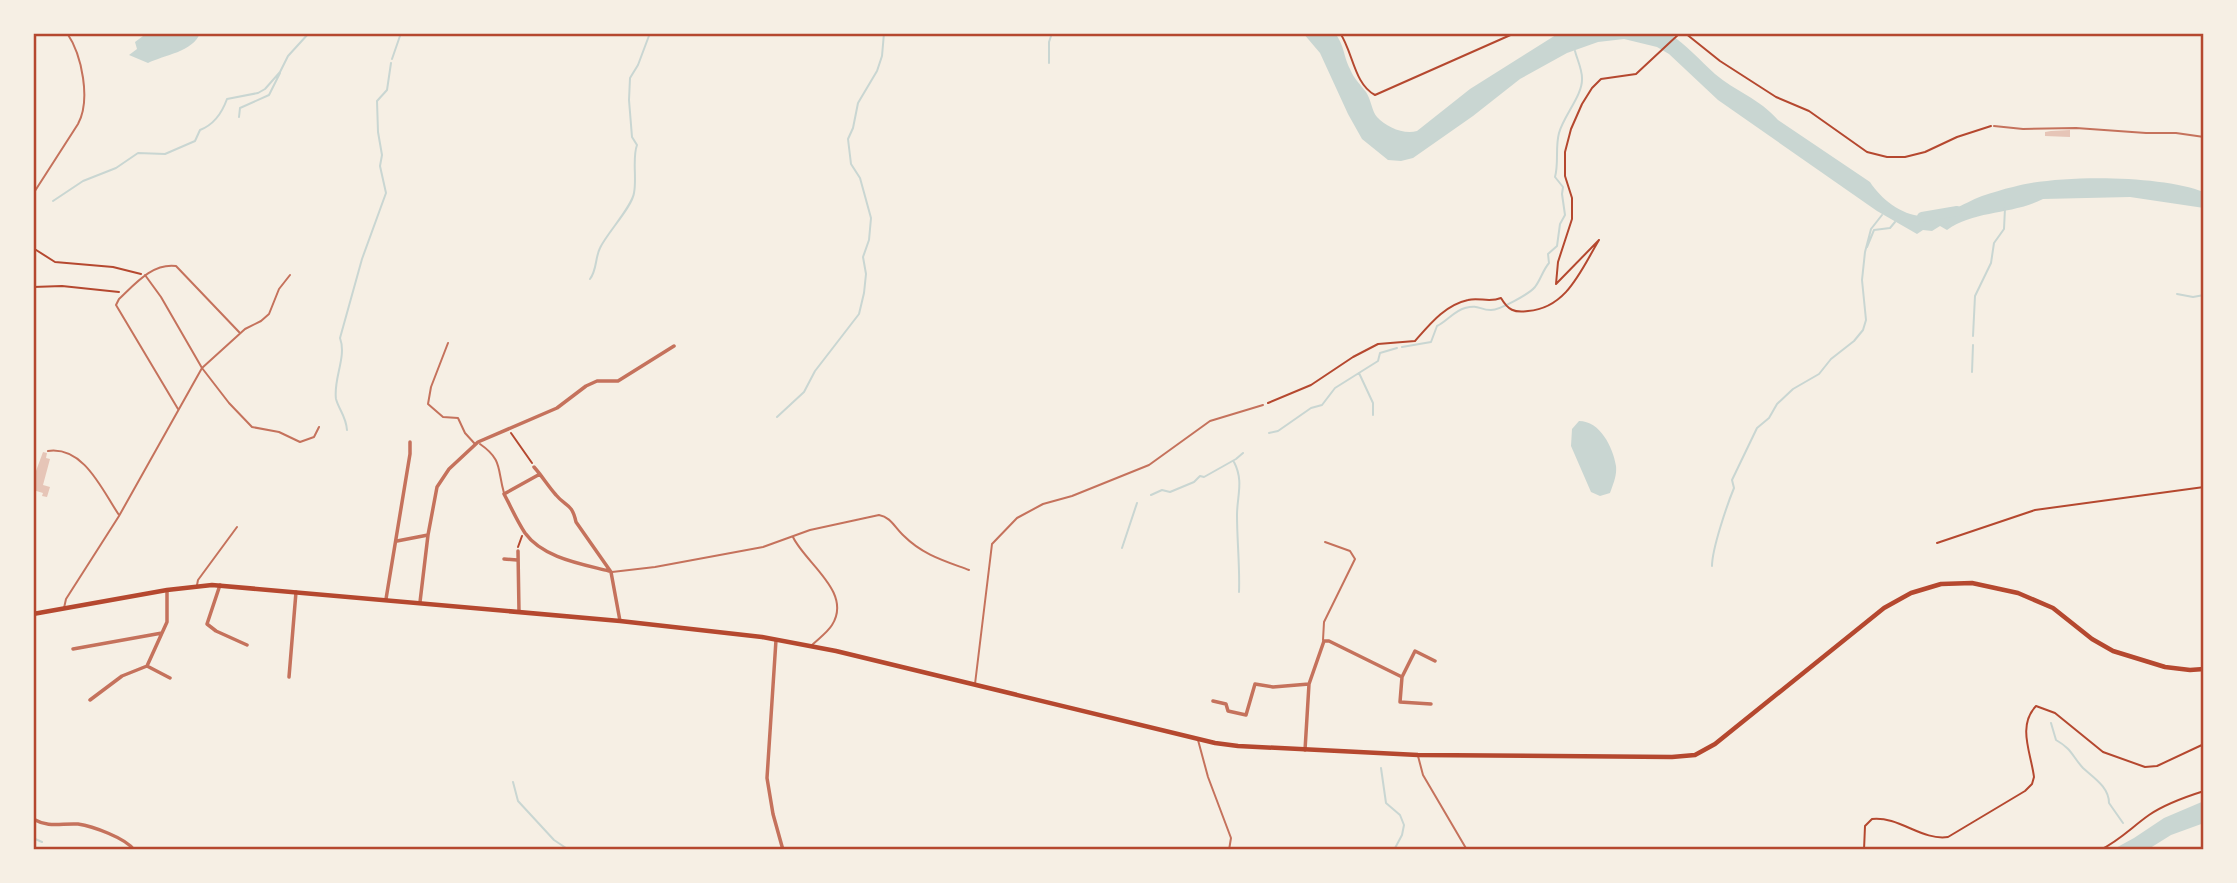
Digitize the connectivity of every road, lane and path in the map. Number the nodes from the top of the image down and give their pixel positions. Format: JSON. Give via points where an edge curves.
{"nodes":[{"id":1,"x":67,"y":33,"type":"edge"},
{"id":2,"x":1340,"y":33,"type":"edge"},
{"id":3,"x":1515,"y":33,"type":"edge"},
{"id":4,"x":1680,"y":33,"type":"edge"},
{"id":5,"x":1685,"y":33,"type":"edge"},
{"id":6,"x":1994,"y":126,"type":"joint"},
{"id":7,"x":2204,"y":137,"type":"edge"},
{"id":8,"x":33,"y":194,"type":"edge"},
{"id":9,"x":33,"y":247,"type":"edge"},
{"id":10,"x":145,"y":275,"type":"junction"},
{"id":11,"x":290,"y":275,"type":"dead end"},
{"id":12,"x":33,"y":287,"type":"edge"},
{"id":13,"x":126,"y":292,"type":"junction"},
{"id":14,"x":240,"y":333,"type":"junction"},
{"id":15,"x":449,"y":343,"type":"dead end"},
{"id":16,"x":674,"y":346,"type":"dead end"},
{"id":17,"x":202,"y":368,"type":"junction"},
{"id":18,"x":1263,"y":405,"type":"joint"},
{"id":19,"x":178,"y":409,"type":"junction"},
{"id":20,"x":319,"y":427,"type":"dead end"},
{"id":21,"x":508,"y":428,"type":"junction"},
{"id":22,"x":410,"y":442,"type":"dead end"},
{"id":23,"x":477,"y":443,"type":"junction"},
{"id":24,"x":48,"y":451,"type":"dead end"},
{"id":25,"x":534,"y":467,"type":"joint"},
{"id":26,"x":540,"y":474,"type":"junction"},
{"id":27,"x":2204,"y":487,"type":"edge"},
{"id":28,"x":504,"y":494,"type":"junction"},
{"id":29,"x":119,"y":516,"type":"junction"},
{"id":30,"x":237,"y":527,"type":"dead end"},
{"id":31,"x":525,"y":533,"type":"junction"},
{"id":32,"x":428,"y":535,"type":"junction"},
{"id":33,"x":793,"y":537,"type":"junction"},
{"id":34,"x":397,"y":541,"type":"junction"},
{"id":35,"x":1325,"y":542,"type":"dead end"},
{"id":36,"x":1937,"y":543,"type":"dead end"},
{"id":37,"x":518,"y":551,"type":"joint"},
{"id":38,"x":504,"y":559,"type":"dead end"},
{"id":39,"x":517,"y":560,"type":"junction"},
{"id":40,"x":969,"y":570,"type":"dead end"},
{"id":41,"x":611,"y":572,"type":"junction"},
{"id":42,"x":220,"y":585,"type":"junction"},
{"id":43,"x":197,"y":586,"type":"junction"},
{"id":44,"x":167,"y":590,"type":"junction"},
{"id":45,"x":296,"y":591,"type":"junction"},
{"id":46,"x":386,"y":599,"type":"junction"},
{"id":47,"x":420,"y":602,"type":"junction"},
{"id":48,"x":64,"y":609,"type":"junction"},
{"id":49,"x":519,"y":611,"type":"junction"},
{"id":50,"x":33,"y":614,"type":"edge"},
{"id":51,"x":620,"y":621,"type":"junction"},
{"id":52,"x":162,"y":633,"type":"junction"},
{"id":53,"x":776,"y":640,"type":"junction"},
{"id":54,"x":1324,"y":641,"type":"junction"},
{"id":55,"x":247,"y":645,"type":"dead end"},
{"id":56,"x":811,"y":646,"type":"junction"},
{"id":57,"x":73,"y":649,"type":"dead end"},
{"id":58,"x":1435,"y":661,"type":"dead end"},
{"id":59,"x":147,"y":666,"type":"junction"},
{"id":60,"x":2204,"y":669,"type":"edge"},
{"id":61,"x":289,"y":677,"type":"dead end"},
{"id":62,"x":1402,"y":677,"type":"junction"},
{"id":63,"x":170,"y":678,"type":"dead end"},
{"id":64,"x":1309,"y":684,"type":"junction"},
{"id":65,"x":975,"y":685,"type":"junction"},
{"id":66,"x":90,"y":700,"type":"dead end"},
{"id":67,"x":1213,"y":701,"type":"dead end"},
{"id":68,"x":1431,"y":704,"type":"dead end"},
{"id":69,"x":1198,"y":739,"type":"junction"},
{"id":70,"x":2204,"y":744,"type":"edge"},
{"id":71,"x":1305,"y":750,"type":"junction"},
{"id":72,"x":1418,"y":755,"type":"junction"},
{"id":73,"x":2204,"y":791,"type":"edge"},
{"id":74,"x":33,"y":819,"type":"edge"},
{"id":75,"x":134,"y":850,"type":"edge"},
{"id":76,"x":783,"y":850,"type":"edge"},
{"id":77,"x":1229,"y":850,"type":"edge"},
{"id":78,"x":1467,"y":850,"type":"edge"},
{"id":79,"x":1864,"y":850,"type":"edge"},
{"id":80,"x":2100,"y":850,"type":"edge"}],
"edges":[{"from":1,"to":8,"type":"lane","via":[[82,71],[83,114]]},
{"from":2,"to":3,"type":"path","via":[[1360,79],[1375,94]]},
{"from":4,"to":18,"type":"path","via":[[1636,74],[1601,79],[1570,129],[1565,176],[1573,207],[1556,267],[1556,284],[1599,240],[1556,303],[1514,312],[1501,298],[1464,301],[1434,319],[1415,341],[1378,344],[1311,385]]},
{"from":5,"to":6,"type":"path","via":[[1720,61],[1776,97],[1809,111],[1871,154],[1916,155]]},
{"from":6,"to":7,"type":"lane"},
{"from":9,"to":10,"type":"path","via":[[55,262]]},
{"from":10,"to":13,"type":"lane"},
{"from":10,"to":14,"type":"lane","via":[[169,265],[179,268]]},
{"from":10,"to":17,"type":"lane"},
{"from":11,"to":14,"type":"lane","via":[[271,312]]},
{"from":12,"to":13,"type":"path"},
{"from":13,"to":19,"type":"lane","via":[[116,305]]},
{"from":14,"to":17,"type":"lane"},
{"from":15,"to":23,"type":"lane","via":[[428,404],[443,417],[458,418],[465,433]]},
{"from":16,"to":21,"type":"street","via":[[618,381],[597,381],[562,405]]},
{"from":17,"to":19,"type":"lane"},
{"from":17,"to":20,"type":"lane","via":[[252,427],[302,442],[314,437]]},
{"from":18,"to":65,"type":"lane","via":[[1210,421],[1149,465],[1043,503],[1017,518],[992,544]]},
{"from":19,"to":29,"type":"lane"},
{"from":21,"to":23,"type":"street"},
{"from":21,"to":25,"type":"path"},
{"from":22,"to":34,"type":"street"},
{"from":23,"to":28,"type":"lane","via":[[496,459]]},
{"from":23,"to":32,"type":"street","via":[[440,480]]},
{"from":24,"to":29,"type":"lane","via":[[76,457]]},
{"from":25,"to":26,"type":"street"},
{"from":26,"to":28,"type":"street"},
{"from":26,"to":41,"type":"street","via":[[574,513]]},
{"from":27,"to":36,"type":"path","via":[[2035,510]]},
{"from":28,"to":31,"type":"street"},
{"from":29,"to":48,"type":"lane"},
{"from":30,"to":43,"type":"lane"},
{"from":31,"to":37,"type":"path"},
{"from":31,"to":41,"type":"street","via":[[549,552]]},
{"from":32,"to":34,"type":"street"},
{"from":32,"to":47,"type":"street"},
{"from":33,"to":40,"type":"lane","via":[[884,516],[920,550]]},
{"from":33,"to":41,"type":"lane","via":[[754,549]]},
{"from":33,"to":56,"type":"lane","via":[[835,599],[833,623]]},
{"from":34,"to":46,"type":"street"},
{"from":35,"to":54,"type":"lane","via":[[1350,551],[1355,559],[1324,622]]},
{"from":37,"to":39,"type":"street"},
{"from":38,"to":39,"type":"street"},
{"from":39,"to":49,"type":"street"},
{"from":41,"to":51,"type":"street"},
{"from":42,"to":43,"type":"main road"},
{"from":42,"to":45,"type":"main road"},
{"from":42,"to":55,"type":"street","via":[[207,624]]},
{"from":43,"to":44,"type":"main road"},
{"from":44,"to":48,"type":"main road"},
{"from":44,"to":52,"type":"street","via":[[167,622]]},
{"from":45,"to":46,"type":"main road"},
{"from":45,"to":61,"type":"street"},
{"from":46,"to":47,"type":"main road"},
{"from":47,"to":49,"type":"main road"},
{"from":48,"to":50,"type":"main road"},
{"from":49,"to":51,"type":"main road"},
{"from":51,"to":53,"type":"main road"},
{"from":52,"to":57,"type":"street"},
{"from":52,"to":59,"type":"street"},
{"from":53,"to":56,"type":"main road"},
{"from":53,"to":76,"type":"street","via":[[767,778]]},
{"from":54,"to":62,"type":"street"},
{"from":54,"to":64,"type":"street"},
{"from":56,"to":65,"type":"main road"},
{"from":58,"to":62,"type":"street","via":[[1415,651]]},
{"from":59,"to":63,"type":"street"},
{"from":59,"to":66,"type":"street","via":[[121,676]]},
{"from":60,"to":72,"type":"main road","via":[[2165,667],[2113,651],[2053,608],[2018,593],[1972,583],[1941,584],[1910,593],[1876,613],[1696,755]]},
{"from":62,"to":68,"type":"street","via":[[1400,702]]},
{"from":64,"to":67,"type":"street","via":[[1255,684],[1246,715]]},
{"from":64,"to":71,"type":"street"},
{"from":65,"to":69,"type":"main road"},
{"from":69,"to":71,"type":"main road"},
{"from":69,"to":77,"type":"lane","via":[[1231,838]]},
{"from":70,"to":79,"type":"path","via":[[2145,767],[2103,752],[2055,713],[2036,706],[2026,727],[2034,779],[2025,791],[1948,837],[1872,819],[1865,829]]},
{"from":71,"to":72,"type":"main road"},
{"from":72,"to":78,"type":"lane","via":[[1423,775]]},
{"from":73,"to":80,"type":"path","via":[[2159,808]]},
{"from":74,"to":75,"type":"street","via":[[51,826],[75,824],[103,831]]}]}
